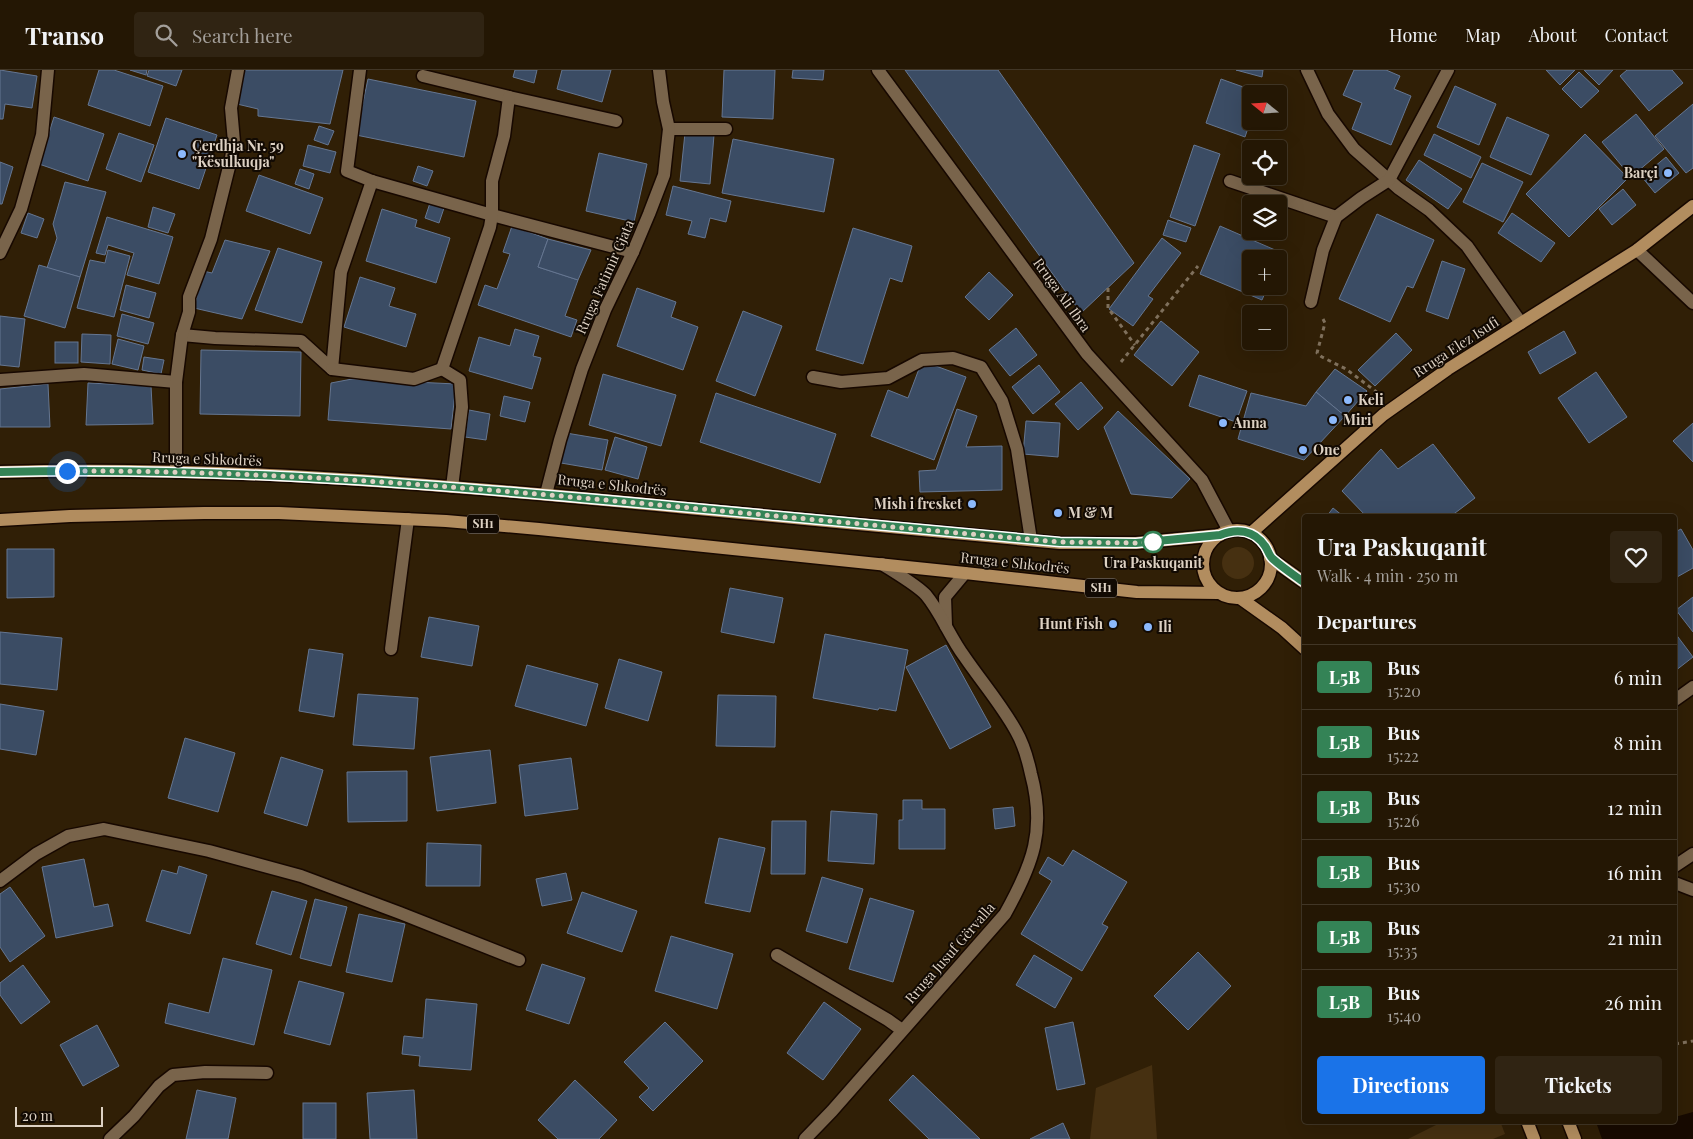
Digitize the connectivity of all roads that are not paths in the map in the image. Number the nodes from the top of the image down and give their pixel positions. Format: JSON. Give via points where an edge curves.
{"nodes":[{"id":1,"x":48,"y":70,"type":"edge"},
{"id":2,"x":238,"y":70,"type":"edge"},
{"id":3,"x":360,"y":70,"type":"edge"},
{"id":4,"x":659,"y":70,"type":"edge"},
{"id":5,"x":878,"y":70,"type":"edge"},
{"id":6,"x":1307,"y":70,"type":"edge"},
{"id":7,"x":1448,"y":70,"type":"edge"},
{"id":8,"x":423,"y":76,"type":"dead end"},
{"id":9,"x":510,"y":97,"type":"junction"},
{"id":10,"x":616,"y":121,"type":"dead end"},
{"id":11,"x":669,"y":129,"type":"junction"},
{"id":12,"x":726,"y":129,"type":"dead end"},
{"id":13,"x":1388,"y":180,"type":"junction"},
{"id":14,"x":372,"y":181,"type":"junction"},
{"id":15,"x":1230,"y":181,"type":"dead end"},
{"id":16,"x":1693,"y":206,"type":"edge"},
{"id":17,"x":492,"y":215,"type":"junction"},
{"id":18,"x":1336,"y":217,"type":"junction"},
{"id":19,"x":1637,"y":250,"type":"junction"},
{"id":20,"x":633,"y":252,"type":"junction"},
{"id":21,"x":0,"y":253,"type":"edge"},
{"id":22,"x":1311,"y":302,"type":"dead end"},
{"id":23,"x":1693,"y":302,"type":"edge"},
{"id":24,"x":1521,"y":323,"type":"junction"},
{"id":25,"x":182,"y":335,"type":"junction"},
{"id":26,"x":332,"y":369,"type":"junction"},
{"id":27,"x":442,"y":369,"type":"junction"},
{"id":28,"x":814,"y":378,"type":"dead end"},
{"id":29,"x":0,"y":380,"type":"edge"},
{"id":30,"x":176,"y":382,"type":"junction"},
{"id":31,"x":0,"y":472,"type":"edge"},
{"id":32,"x":176,"y":472,"type":"junction"},
{"id":33,"x":452,"y":487,"type":"junction"},
{"id":34,"x":546,"y":494,"type":"junction"},
{"id":35,"x":408,"y":519,"type":"junction"},
{"id":36,"x":0,"y":520,"type":"edge"},
{"id":37,"x":1224,"y":533,"type":"junction"},
{"id":38,"x":1251,"y":533,"type":"junction"},
{"id":39,"x":1031,"y":540,"type":"junction"},
{"id":40,"x":1270,"y":558,"type":"junction"},
{"id":41,"x":882,"y":564,"type":"junction"},
{"id":42,"x":965,"y":573,"type":"junction"},
{"id":43,"x":1302,"y":581,"type":"edge"},
{"id":44,"x":1218,"y":593,"type":"junction"},
{"id":45,"x":1240,"y":598,"type":"junction"},
{"id":46,"x":946,"y":626,"type":"junction"},
{"id":47,"x":1302,"y":646,"type":"edge"},
{"id":48,"x":391,"y":649,"type":"dead end"},
{"id":49,"x":1693,"y":687,"type":"edge"},
{"id":50,"x":1677,"y":699,"type":"edge"},
{"id":51,"x":1693,"y":854,"type":"edge"},
{"id":52,"x":1677,"y":865,"type":"edge"},
{"id":53,"x":0,"y":881,"type":"edge"},
{"id":54,"x":1677,"y":884,"type":"edge"},
{"id":55,"x":1693,"y":890,"type":"edge"},
{"id":56,"x":778,"y":955,"type":"dead end"},
{"id":57,"x":519,"y":960,"type":"dead end"},
{"id":58,"x":902,"y":1030,"type":"junction"},
{"id":59,"x":267,"y":1073,"type":"dead end"},
{"id":60,"x":1528,"y":1124,"type":"edge"},
{"id":61,"x":1569,"y":1124,"type":"edge"},
{"id":62,"x":110,"y":1139,"type":"edge"},
{"id":63,"x":805,"y":1139,"type":"edge"},
{"id":64,"x":1534,"y":1139,"type":"edge"},
{"id":65,"x":1575,"y":1139,"type":"edge"}],
"edges":[{"from":1,"to":21,"type":"street","via":[[42,135],[21,208]]},
{"from":2,"to":25,"type":"street","via":[[231,108],[234,142],[230,163],[211,239],[189,297],[189,312]]},
{"from":3,"to":14,"type":"street","via":[[347,171]]},
{"from":4,"to":11,"type":"street","name":"Rruga Fatimir Gjata"},
{"from":5,"to":37,"type":"street","name":"Rruga Ali Ibra","via":[[1082,346],[1202,480]]},
{"from":6,"to":13,"type":"street","via":[[1328,114],[1354,149]]},
{"from":7,"to":13,"type":"street"},
{"from":8,"to":9,"type":"street"},
{"from":9,"to":10,"type":"street"},
{"from":9,"to":17,"type":"street","via":[[492,182]]},
{"from":11,"to":12,"type":"street"},
{"from":11,"to":20,"type":"street","name":"Rruga Fatimir Gjata","via":[[664,175]]},
{"from":13,"to":18,"type":"street"},
{"from":13,"to":24,"type":"street","via":[[1429,210],[1467,246]]},
{"from":14,"to":17,"type":"street"},
{"from":14,"to":26,"type":"street","via":[[341,272]]},
{"from":15,"to":18,"type":"street"},
{"from":16,"to":19,"type":"main road","name":"Rruga Elez Isufi"},
{"from":17,"to":20,"type":"street"},
{"from":17,"to":27,"type":"street"},
{"from":18,"to":22,"type":"street","via":[[1323,250]]},
{"from":19,"to":23,"type":"street"},
{"from":19,"to":24,"type":"main road","name":"Rruga Elez Isufi"},
{"from":20,"to":34,"type":"street","name":"Rruga Fatimir Gjata","via":[[582,369]]},
{"from":24,"to":38,"type":"main road","name":"Rruga Elez Isufi","via":[[1383,415]]},
{"from":25,"to":26,"type":"street","via":[[301,341]]},
{"from":25,"to":30,"type":"street"},
{"from":26,"to":27,"type":"street","via":[[414,379]]},
{"from":27,"to":33,"type":"street","via":[[460,380],[462,408]]},
{"from":28,"to":39,"type":"street","via":[[841,382],[888,378],[922,360],[954,358],[981,367],[1002,401],[1017,449]]},
{"from":29,"to":30,"type":"street","via":[[84,374]]},
{"from":30,"to":32,"type":"street"},
{"from":31,"to":32,"type":"main road","name":"Rruga e Shkodrës"},
{"from":32,"to":33,"type":"main road","name":"Rruga e Shkodrës"},
{"from":33,"to":34,"type":"main road","name":"Rruga e Shkodrës"},
{"from":34,"to":39,"type":"main road","name":"Rruga e Shkodrës"},
{"from":35,"to":36,"type":"main road","name":"Rruga e Shkodrës","number":"SH1","via":[[204,513]]},
{"from":35,"to":41,"type":"main road","name":"Rruga e Shkodrës","number":"SH1"},
{"from":35,"to":48,"type":"street"},
{"from":37,"to":38,"type":"main road","via":[[1240,530]]},
{"from":37,"to":39,"type":"main road","name":"Rruga e Shkodrës","via":[[1136,543]]},
{"from":37,"to":44,"type":"main road","via":[[1211,542],[1203,563],[1210,585]]},
{"from":38,"to":40,"type":"main road","via":[[1260,539]]},
{"from":40,"to":43,"type":"main road"},
{"from":40,"to":45,"type":"main road","via":[[1268,579],[1252,595]]},
{"from":41,"to":42,"type":"main road","name":"Rruga e Shkodrës","number":"SH1"},
{"from":41,"to":46,"type":"street","name":"Rruga Jusuf Gërvalla","via":[[925,594]]},
{"from":42,"to":44,"type":"main road","name":"Rruga e Shkodrës","number":"SH1","via":[[1137,592]]},
{"from":42,"to":46,"type":"street","name":"Rruga Jusuf Gërvalla","via":[[945,597]]},
{"from":44,"to":45,"type":"main road","number":"SH1"},
{"from":45,"to":47,"type":"main road","number":"SH1"},
{"from":46,"to":58,"type":"street","name":"Rruga Jusuf Gërvalla","via":[[1017,733],[1037,795],[1036,844],[1020,888],[1005,914]]},
{"from":49,"to":50,"type":"street"},
{"from":51,"to":52,"type":"street"},
{"from":53,"to":57,"type":"street","via":[[36,854],[68,836],[104,829],[209,851],[301,876]]},
{"from":54,"to":55,"type":"street"},
{"from":56,"to":58,"type":"street"},
{"from":58,"to":63,"type":"street","name":"Rruga Jusuf Gërvalla"},
{"from":59,"to":62,"type":"street","via":[[173,1075]]},
{"from":60,"to":64,"type":"main road"},
{"from":61,"to":65,"type":"main road"}]}
